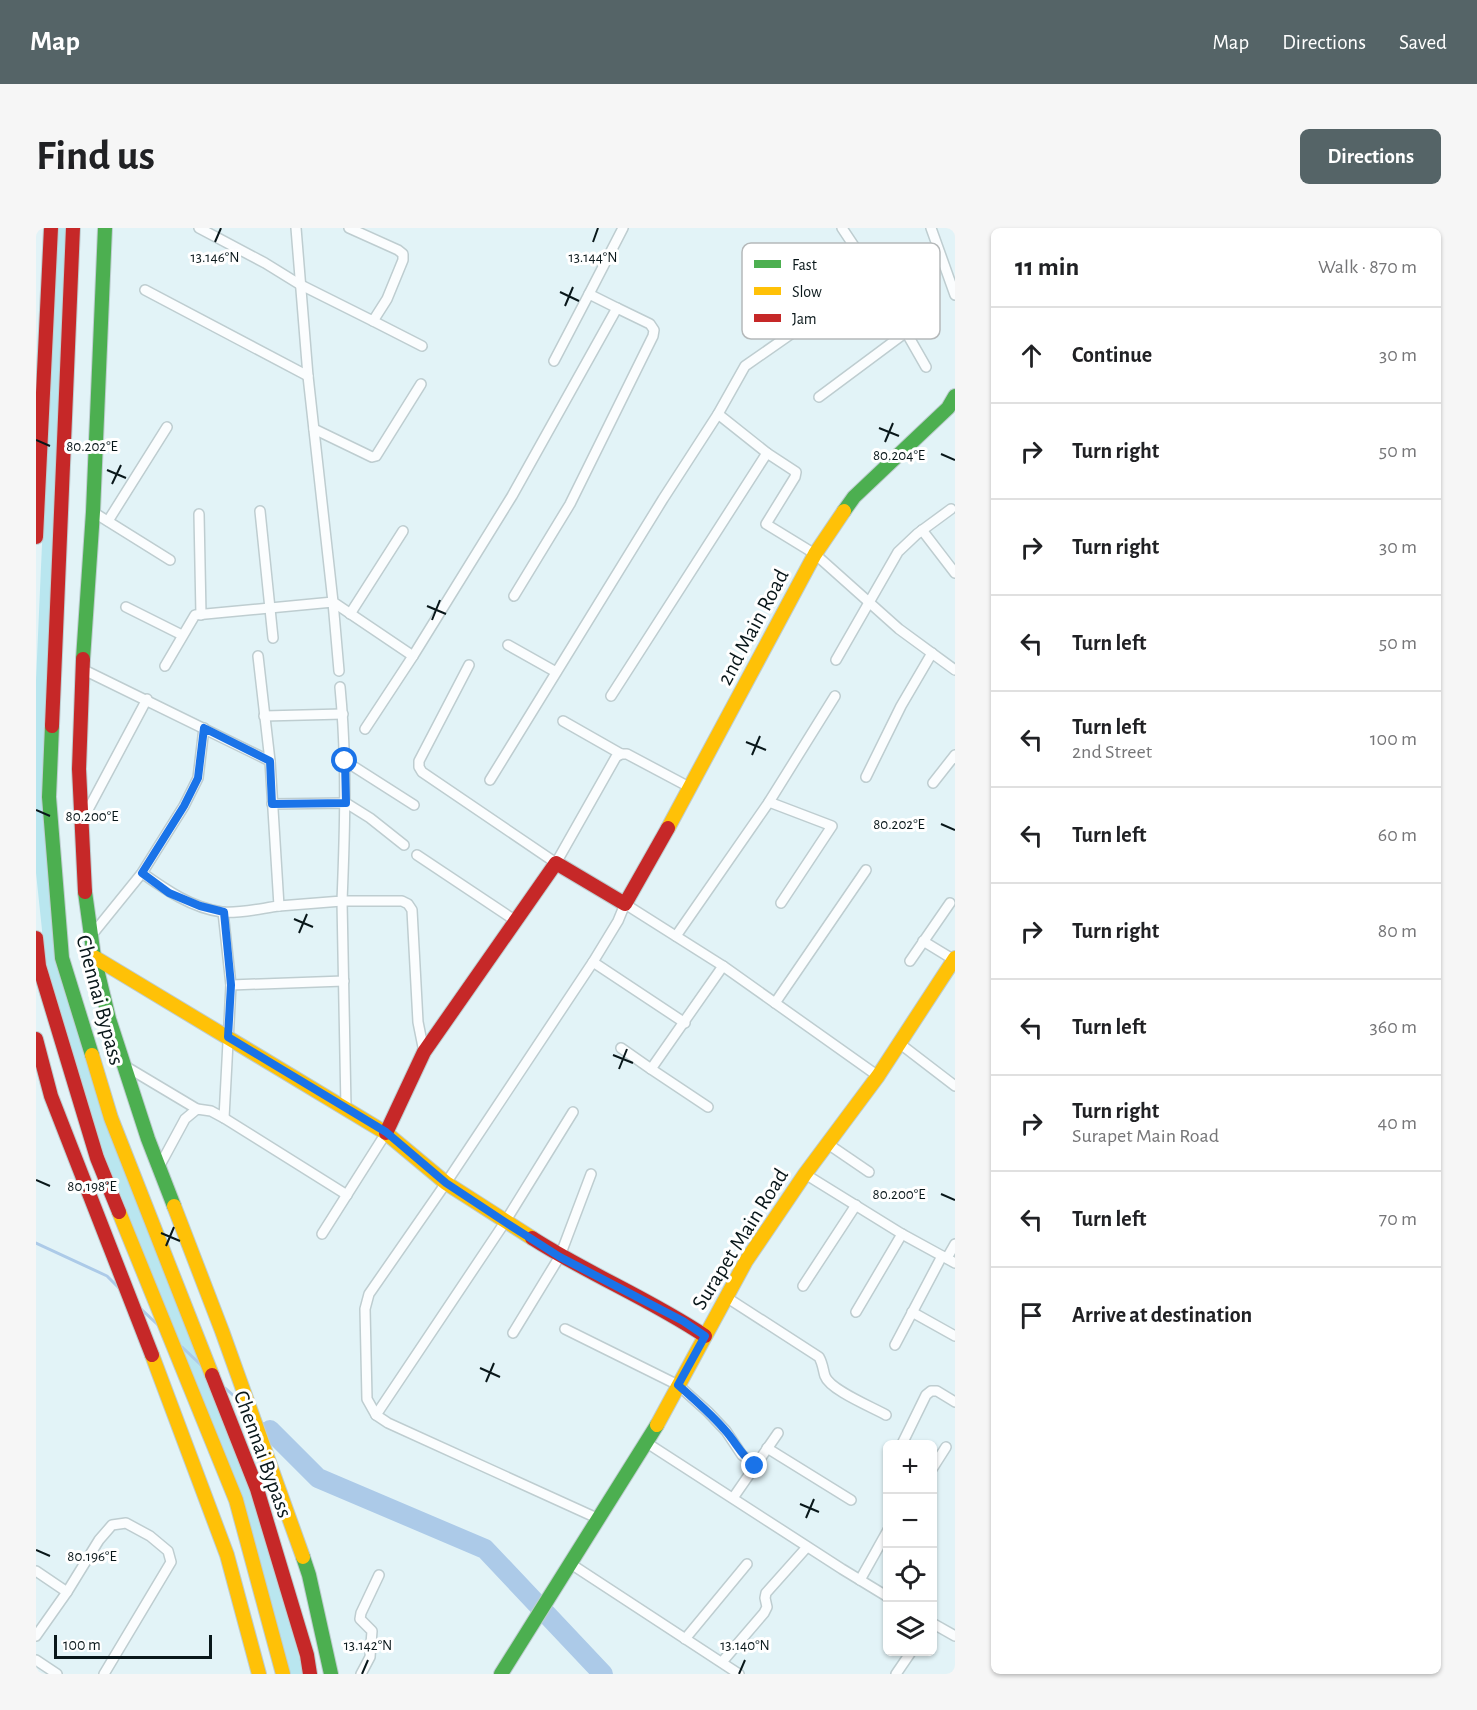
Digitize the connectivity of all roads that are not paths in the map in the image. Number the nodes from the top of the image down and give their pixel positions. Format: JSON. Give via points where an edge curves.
{"nodes":[{"id":1,"x":51,"y":228,"type":"edge"},
{"id":2,"x":73,"y":228,"type":"edge"},
{"id":3,"x":105,"y":228,"type":"edge"},
{"id":4,"x":199,"y":228,"type":"edge"},
{"id":5,"x":296,"y":228,"type":"edge"},
{"id":6,"x":349,"y":228,"type":"edge"},
{"id":7,"x":624,"y":228,"type":"edge"},
{"id":8,"x":842,"y":228,"type":"edge"},
{"id":9,"x":931,"y":228,"type":"edge"},
{"id":10,"x":852,"y":243,"type":"edge"},
{"id":11,"x":937,"y":243,"type":"edge"},
{"id":12,"x":940,"y":250,"type":"edge"},
{"id":13,"x":953,"y":283,"type":"edge"},
{"id":14,"x":299,"y":284,"type":"junction"},
{"id":15,"x":145,"y":290,"type":"dead end"},
{"id":16,"x":589,"y":294,"type":"junction"},
{"id":17,"x":955,"y":295,"type":"edge"},
{"id":18,"x":617,"y":308,"type":"junction"},
{"id":19,"x":373,"y":321,"type":"junction"},
{"id":20,"x":784,"y":339,"type":"edge"},
{"id":21,"x":896,"y":339,"type":"edge"},
{"id":22,"x":908,"y":339,"type":"edge"},
{"id":23,"x":422,"y":346,"type":"dead end"},
{"id":24,"x":554,"y":361,"type":"dead end"},
{"id":25,"x":926,"y":367,"type":"dead end"},
{"id":26,"x":308,"y":375,"type":"junction"},
{"id":27,"x":421,"y":384,"type":"dead end"},
{"id":28,"x":955,"y":396,"type":"edge"},
{"id":29,"x":819,"y":397,"type":"dead end"},
{"id":30,"x":718,"y":414,"type":"junction"},
{"id":31,"x":167,"y":428,"type":"dead end"},
{"id":32,"x":314,"y":429,"type":"junction"},
{"id":33,"x":766,"y":453,"type":"junction"},
{"id":34,"x":951,"y":509,"type":"dead end"},
{"id":35,"x":260,"y":511,"type":"dead end"},
{"id":36,"x":93,"y":512,"type":"junction"},
{"id":37,"x":199,"y":514,"type":"dead end"},
{"id":38,"x":108,"y":521,"type":"junction"},
{"id":39,"x":922,"y":530,"type":"junction"},
{"id":40,"x":404,"y":531,"type":"dead end"},
{"id":41,"x":36,"y":537,"type":"edge"},
{"id":42,"x":815,"y":554,"type":"junction"},
{"id":43,"x":170,"y":560,"type":"dead end"},
{"id":44,"x":955,"y":573,"type":"edge"},
{"id":45,"x":514,"y":596,"type":"dead end"},
{"id":46,"x":333,"y":602,"type":"junction"},
{"id":47,"x":871,"y":603,"type":"junction"},
{"id":48,"x":126,"y":607,"type":"dead end"},
{"id":49,"x":269,"y":608,"type":"junction"},
{"id":50,"x":350,"y":614,"type":"junction"},
{"id":51,"x":201,"y":615,"type":"junction"},
{"id":52,"x":182,"y":635,"type":"junction"},
{"id":53,"x":273,"y":638,"type":"dead end"},
{"id":54,"x":508,"y":645,"type":"dead end"},
{"id":55,"x":932,"y":653,"type":"junction"},
{"id":56,"x":258,"y":656,"type":"dead end"},
{"id":57,"x":413,"y":656,"type":"junction"},
{"id":58,"x":836,"y":660,"type":"dead end"},
{"id":59,"x":469,"y":665,"type":"dead end"},
{"id":60,"x":165,"y":666,"type":"dead end"},
{"id":61,"x":82,"y":669,"type":"junction"},
{"id":62,"x":955,"y":670,"type":"edge"},
{"id":63,"x":339,"y":671,"type":"dead end"},
{"id":64,"x":556,"y":672,"type":"junction"},
{"id":65,"x":340,"y":687,"type":"dead end"},
{"id":66,"x":611,"y":696,"type":"dead end"},
{"id":67,"x":835,"y":696,"type":"dead end"},
{"id":68,"x":147,"y":699,"type":"junction"},
{"id":69,"x":343,"y":714,"type":"junction"},
{"id":70,"x":264,"y":716,"type":"junction"},
{"id":71,"x":563,"y":721,"type":"dead end"},
{"id":72,"x":204,"y":728,"type":"junction"},
{"id":73,"x":365,"y":729,"type":"dead end"},
{"id":74,"x":621,"y":754,"type":"junction"},
{"id":75,"x":955,"y":755,"type":"edge"},
{"id":76,"x":270,"y":761,"type":"junction"},
{"id":77,"x":345,"y":761,"type":"junction"},
{"id":78,"x":866,"y":777,"type":"dead end"},
{"id":79,"x":490,"y":780,"type":"dead end"},
{"id":80,"x":933,"y":783,"type":"dead end"},
{"id":81,"x":691,"y":788,"type":"junction"},
{"id":82,"x":769,"y":802,"type":"junction"},
{"id":83,"x":346,"y":803,"type":"junction"},
{"id":84,"x":272,"y":804,"type":"junction"},
{"id":85,"x":414,"y":804,"type":"dead end"},
{"id":86,"x":81,"y":823,"type":"junction"},
{"id":87,"x":404,"y":845,"type":"dead end"},
{"id":88,"x":417,"y":855,"type":"dead end"},
{"id":89,"x":556,"y":863,"type":"junction"},
{"id":90,"x":866,"y":870,"type":"dead end"},
{"id":91,"x":142,"y":873,"type":"junction"},
{"id":92,"x":342,"y":902,"type":"junction"},
{"id":93,"x":781,"y":903,"type":"dead end"},
{"id":94,"x":950,"y":903,"type":"dead end"},
{"id":95,"x":625,"y":904,"type":"junction"},
{"id":96,"x":279,"y":906,"type":"junction"},
{"id":97,"x":224,"y":912,"type":"junction"},
{"id":98,"x":516,"y":921,"type":"junction"},
{"id":99,"x":91,"y":936,"type":"junction"},
{"id":100,"x":676,"y":936,"type":"junction"},
{"id":101,"x":36,"y":938,"type":"edge"},
{"id":102,"x":923,"y":941,"type":"junction"},
{"id":103,"x":94,"y":957,"type":"junction"},
{"id":104,"x":954,"y":959,"type":"edge"},
{"id":105,"x":910,"y":961,"type":"dead end"},
{"id":106,"x":593,"y":962,"type":"junction"},
{"id":107,"x":723,"y":966,"type":"junction"},
{"id":108,"x":344,"y":981,"type":"junction"},
{"id":109,"x":231,"y":985,"type":"junction"},
{"id":110,"x":775,"y":1003,"type":"junction"},
{"id":111,"x":685,"y":1023,"type":"junction"},
{"id":112,"x":228,"y":1037,"type":"junction"},
{"id":113,"x":36,"y":1039,"type":"edge"},
{"id":114,"x":899,"y":1043,"type":"junction"},
{"id":115,"x":621,"y":1048,"type":"dead end"},
{"id":116,"x":424,"y":1052,"type":"junction"},
{"id":117,"x":125,"y":1066,"type":"junction"},
{"id":118,"x":651,"y":1069,"type":"junction"},
{"id":119,"x":878,"y":1076,"type":"junction"},
{"id":120,"x":955,"y":1086,"type":"edge"},
{"id":121,"x":708,"y":1107,"type":"dead end"},
{"id":122,"x":346,"y":1108,"type":"junction"},
{"id":123,"x":198,"y":1109,"type":"junction"},
{"id":124,"x":573,"y":1112,"type":"dead end"},
{"id":125,"x":224,"y":1118,"type":"junction"},
{"id":126,"x":386,"y":1132,"type":"junction"},
{"id":127,"x":828,"y":1144,"type":"junction"},
{"id":128,"x":159,"y":1167,"type":"junction"},
{"id":129,"x":869,"y":1172,"type":"dead end"},
{"id":130,"x":591,"y":1174,"type":"dead end"},
{"id":131,"x":805,"y":1174,"type":"junction"},
{"id":132,"x":446,"y":1183,"type":"junction"},
{"id":133,"x":347,"y":1195,"type":"junction"},
{"id":134,"x":856,"y":1205,"type":"junction"},
{"id":135,"x":505,"y":1222,"type":"junction"},
{"id":136,"x":322,"y":1234,"type":"dead end"},
{"id":137,"x":902,"y":1234,"type":"junction"},
{"id":138,"x":955,"y":1244,"type":"edge"},
{"id":139,"x":560,"y":1257,"type":"junction"},
{"id":140,"x":948,"y":1259,"type":"edge"},
{"id":141,"x":803,"y":1286,"type":"dead end"},
{"id":142,"x":726,"y":1297,"type":"junction"},
{"id":143,"x":856,"y":1312,"type":"dead end"},
{"id":144,"x":912,"y":1312,"type":"junction"},
{"id":145,"x":566,"y":1329,"type":"dead end"},
{"id":146,"x":513,"y":1333,"type":"dead end"},
{"id":147,"x":705,"y":1336,"type":"junction"},
{"id":148,"x":955,"y":1336,"type":"edge"},
{"id":149,"x":895,"y":1345,"type":"dead end"},
{"id":150,"x":678,"y":1385,"type":"junction"},
{"id":151,"x":955,"y":1402,"type":"edge"},
{"id":152,"x":376,"y":1414,"type":"junction"},
{"id":153,"x":886,"y":1415,"type":"dead end"},
{"id":154,"x":778,"y":1433,"type":"dead end"},
{"id":155,"x":904,"y":1440,"type":"edge"},
{"id":156,"x":647,"y":1443,"type":"junction"},
{"id":157,"x":946,"y":1447,"type":"dead end"},
{"id":158,"x":767,"y":1448,"type":"junction"},
{"id":159,"x":937,"y":1462,"type":"edge"},
{"id":160,"x":755,"y":1466,"type":"junction"},
{"id":161,"x":733,"y":1498,"type":"junction"},
{"id":162,"x":851,"y":1500,"type":"dead end"},
{"id":163,"x":599,"y":1518,"type":"junction"},
{"id":164,"x":883,"y":1539,"type":"edge"},
{"id":165,"x":807,"y":1546,"type":"junction"},
{"id":166,"x":571,"y":1564,"type":"junction"},
{"id":167,"x":747,"y":1564,"type":"dead end"},
{"id":168,"x":36,"y":1571,"type":"edge"},
{"id":169,"x":379,"y":1575,"type":"dead end"},
{"id":170,"x":860,"y":1580,"type":"junction"},
{"id":171,"x":67,"y":1592,"type":"junction"},
{"id":172,"x":883,"y":1594,"type":"edge"},
{"id":173,"x":937,"y":1625,"type":"edge"},
{"id":174,"x":36,"y":1636,"type":"edge"},
{"id":175,"x":955,"y":1636,"type":"edge"},
{"id":176,"x":685,"y":1639,"type":"junction"},
{"id":177,"x":908,"y":1656,"type":"edge"},
{"id":178,"x":36,"y":1660,"type":"edge"},
{"id":179,"x":722,"y":1662,"type":"junction"},
{"id":180,"x":57,"y":1674,"type":"edge"},
{"id":181,"x":104,"y":1674,"type":"edge"},
{"id":182,"x":259,"y":1674,"type":"edge"},
{"id":183,"x":283,"y":1674,"type":"edge"},
{"id":184,"x":310,"y":1674,"type":"edge"},
{"id":185,"x":331,"y":1674,"type":"edge"},
{"id":186,"x":361,"y":1674,"type":"edge"},
{"id":187,"x":501,"y":1674,"type":"edge"},
{"id":188,"x":739,"y":1674,"type":"edge"},
{"id":189,"x":896,"y":1674,"type":"edge"}],
"edges":[{"from":1,"to":41,"type":"main road"},
{"from":2,"to":184,"type":"main road","name":"Chennai Bypass","via":[[49,796],[62,958],[111,1118],[257,1489]]},
{"from":3,"to":36,"type":"main road"},
{"from":4,"to":14,"type":"street"},
{"from":5,"to":14,"type":"street"},
{"from":6,"to":19,"type":"street","via":[[403,254],[387,299]]},
{"from":7,"to":16,"type":"street"},
{"from":8,"to":10,"type":"street"},
{"from":9,"to":11,"type":"street"},
{"from":12,"to":13,"type":"street"},
{"from":13,"to":17,"type":"street"},
{"from":14,"to":19,"type":"street"},
{"from":14,"to":26,"type":"street"},
{"from":15,"to":26,"type":"street"},
{"from":16,"to":18,"type":"street"},
{"from":16,"to":24,"type":"street"},
{"from":18,"to":45,"type":"street","via":[[650,324],[652,336],[570,504]]},
{"from":18,"to":57,"type":"street","via":[[512,496]]},
{"from":19,"to":23,"type":"street"},
{"from":20,"to":30,"type":"street","via":[[745,366]]},
{"from":21,"to":29,"type":"street"},
{"from":22,"to":25,"type":"street"},
{"from":26,"to":32,"type":"street"},
{"from":27,"to":32,"type":"street","via":[[376,456]]},
{"from":28,"to":42,"type":"main road","name":"2nd Main Road","via":[[948,408],[854,497]]},
{"from":30,"to":33,"type":"street"},
{"from":30,"to":64,"type":"street"},
{"from":31,"to":38,"type":"street"},
{"from":32,"to":46,"type":"street"},
{"from":33,"to":42,"type":"street","via":[[796,472],[766,524]]},
{"from":33,"to":66,"type":"street"},
{"from":34,"to":39,"type":"street"},
{"from":35,"to":49,"type":"street"},
{"from":36,"to":38,"type":"street"},
{"from":36,"to":61,"type":"main road"},
{"from":37,"to":51,"type":"street"},
{"from":38,"to":43,"type":"street"},
{"from":39,"to":44,"type":"street"},
{"from":39,"to":47,"type":"street","via":[[898,552]]},
{"from":40,"to":50,"type":"street"},
{"from":42,"to":47,"type":"street"},
{"from":42,"to":81,"type":"main road","name":"2nd Main Road"},
{"from":46,"to":49,"type":"street"},
{"from":46,"to":50,"type":"street"},
{"from":46,"to":63,"type":"street"},
{"from":47,"to":55,"type":"street"},
{"from":47,"to":58,"type":"street"},
{"from":48,"to":52,"type":"street"},
{"from":49,"to":51,"type":"street"},
{"from":49,"to":53,"type":"street"},
{"from":50,"to":57,"type":"street"},
{"from":51,"to":52,"type":"street","via":[[193,616]]},
{"from":52,"to":60,"type":"street"},
{"from":54,"to":64,"type":"street"},
{"from":55,"to":62,"type":"street"},
{"from":55,"to":78,"type":"street"},
{"from":56,"to":70,"type":"street"},
{"from":57,"to":73,"type":"street"},
{"from":59,"to":89,"type":"street","via":[[419,767]]},
{"from":61,"to":68,"type":"street"},
{"from":61,"to":86,"type":"main road"},
{"from":64,"to":79,"type":"street"},
{"from":65,"to":69,"type":"street"},
{"from":67,"to":82,"type":"street"},
{"from":68,"to":72,"type":"street"},
{"from":68,"to":86,"type":"street"},
{"from":69,"to":70,"type":"street"},
{"from":69,"to":77,"type":"street"},
{"from":70,"to":76,"type":"street"},
{"from":71,"to":74,"type":"street"},
{"from":72,"to":76,"type":"street"},
{"from":72,"to":91,"type":"street","via":[[198,778]]},
{"from":74,"to":81,"type":"street"},
{"from":74,"to":89,"type":"street"},
{"from":75,"to":80,"type":"street"},
{"from":76,"to":84,"type":"street"},
{"from":77,"to":83,"type":"street"},
{"from":77,"to":85,"type":"street"},
{"from":81,"to":95,"type":"main road","name":"2nd Main Road"},
{"from":82,"to":93,"type":"street","via":[[832,826]]},
{"from":82,"to":100,"type":"street"},
{"from":83,"to":84,"type":"street"},
{"from":83,"to":87,"type":"street"},
{"from":83,"to":92,"type":"street"},
{"from":84,"to":96,"type":"street"},
{"from":86,"to":99,"type":"main road"},
{"from":88,"to":98,"type":"street"},
{"from":89,"to":95,"type":"main road"},
{"from":89,"to":98,"type":"main road"},
{"from":90,"to":110,"type":"street"},
{"from":91,"to":97,"type":"street","via":[[169,893]]},
{"from":91,"to":99,"type":"street"},
{"from":92,"to":96,"type":"street"},
{"from":92,"to":108,"type":"street"},
{"from":92,"to":116,"type":"street","via":[[402,901],[412,910],[418,1022]]},
{"from":94,"to":102,"type":"street"},
{"from":95,"to":100,"type":"street"},
{"from":95,"to":106,"type":"street"},
{"from":96,"to":97,"type":"street"},
{"from":97,"to":109,"type":"street"},
{"from":98,"to":116,"type":"main road"},
{"from":99,"to":103,"type":"main road"},
{"from":100,"to":107,"type":"street"},
{"from":101,"to":183,"type":"main road","name":"Chennai Bypass","via":[[39,966],[97,1158],[236,1500]]},
{"from":102,"to":104,"type":"street"},
{"from":102,"to":105,"type":"street"},
{"from":103,"to":112,"type":"main road"},
{"from":103,"to":117,"type":"main road"},
{"from":104,"to":114,"type":"main road","name":"Surapet Main Road"},
{"from":106,"to":111,"type":"street"},
{"from":106,"to":132,"type":"street"},
{"from":107,"to":110,"type":"street"},
{"from":107,"to":111,"type":"street"},
{"from":108,"to":109,"type":"street"},
{"from":108,"to":122,"type":"street"},
{"from":109,"to":112,"type":"street"},
{"from":110,"to":119,"type":"street"},
{"from":111,"to":118,"type":"street"},
{"from":112,"to":122,"type":"main road"},
{"from":112,"to":125,"type":"street"},
{"from":113,"to":182,"type":"main road","via":[[51,1096],[227,1555]]},
{"from":114,"to":119,"type":"main road","name":"Surapet Main Road"},
{"from":114,"to":120,"type":"street"},
{"from":115,"to":118,"type":"street"},
{"from":116,"to":126,"type":"main road"},
{"from":117,"to":123,"type":"street"},
{"from":117,"to":128,"type":"main road"},
{"from":118,"to":121,"type":"street"},
{"from":119,"to":127,"type":"main road","name":"Surapet Main Road"},
{"from":122,"to":126,"type":"main road"},
{"from":123,"to":125,"type":"street"},
{"from":123,"to":128,"type":"street","via":[[185,1119]]},
{"from":124,"to":135,"type":"street"},
{"from":125,"to":133,"type":"street"},
{"from":126,"to":132,"type":"main road"},
{"from":126,"to":133,"type":"street"},
{"from":127,"to":129,"type":"street"},
{"from":127,"to":131,"type":"main road","name":"Surapet Main Road"},
{"from":128,"to":185,"type":"main road","via":[[309,1575]]},
{"from":130,"to":139,"type":"street"},
{"from":131,"to":134,"type":"street"},
{"from":131,"to":142,"type":"main road","name":"Surapet Main Road"},
{"from":132,"to":135,"type":"main road"},
{"from":132,"to":152,"type":"street","via":[[369,1294],[365,1310],[367,1398]]},
{"from":133,"to":136,"type":"street"},
{"from":134,"to":137,"type":"street"},
{"from":134,"to":141,"type":"street"},
{"from":135,"to":139,"type":"main road"},
{"from":135,"to":152,"type":"street"},
{"from":137,"to":140,"type":"street"},
{"from":137,"to":143,"type":"street"},
{"from":138,"to":140,"type":"street"},
{"from":139,"to":146,"type":"street"},
{"from":139,"to":147,"type":"main road","via":[[658,1306]]},
{"from":140,"to":144,"type":"street"},
{"from":142,"to":147,"type":"main road","name":"Surapet Main Road"},
{"from":142,"to":153,"type":"street","via":[[819,1357],[831,1385]]},
{"from":144,"to":148,"type":"street"},
{"from":144,"to":149,"type":"street"},
{"from":145,"to":150,"type":"street"},
{"from":147,"to":150,"type":"main road","name":"Surapet Main Road"},
{"from":150,"to":156,"type":"main road","name":"Surapet Main Road"},
{"from":150,"to":160,"type":"street","via":[[708,1412]]},
{"from":151,"to":155,"type":"street","via":[[931,1391]]},
{"from":152,"to":163,"type":"street","via":[[388,1424]]},
{"from":154,"to":158,"type":"street"},
{"from":156,"to":161,"type":"street"},
{"from":156,"to":163,"type":"main road","name":"Surapet Main Road"},
{"from":157,"to":159,"type":"street"},
{"from":158,"to":160,"type":"street"},
{"from":158,"to":162,"type":"street"},
{"from":160,"to":161,"type":"street"},
{"from":161,"to":165,"type":"street"},
{"from":163,"to":166,"type":"main road","name":"Surapet Main Road"},
{"from":164,"to":170,"type":"street"},
{"from":165,"to":170,"type":"street"},
{"from":165,"to":179,"type":"street","via":[[766,1593],[764,1612]]},
{"from":166,"to":176,"type":"street"},
{"from":166,"to":187,"type":"main road","name":"Surapet Main Road"},
{"from":167,"to":176,"type":"street"},
{"from":168,"to":171,"type":"street"},
{"from":169,"to":186,"type":"street","via":[[360,1618],[372,1631],[370,1657]]},
{"from":170,"to":172,"type":"street"},
{"from":171,"to":174,"type":"street"},
{"from":171,"to":181,"type":"street","via":[[112,1525],[126,1523],[168,1551],[171,1562]]},
{"from":173,"to":175,"type":"street"},
{"from":176,"to":179,"type":"street"},
{"from":177,"to":189,"type":"street"},
{"from":178,"to":180,"type":"street"},
{"from":179,"to":188,"type":"street"}]}
